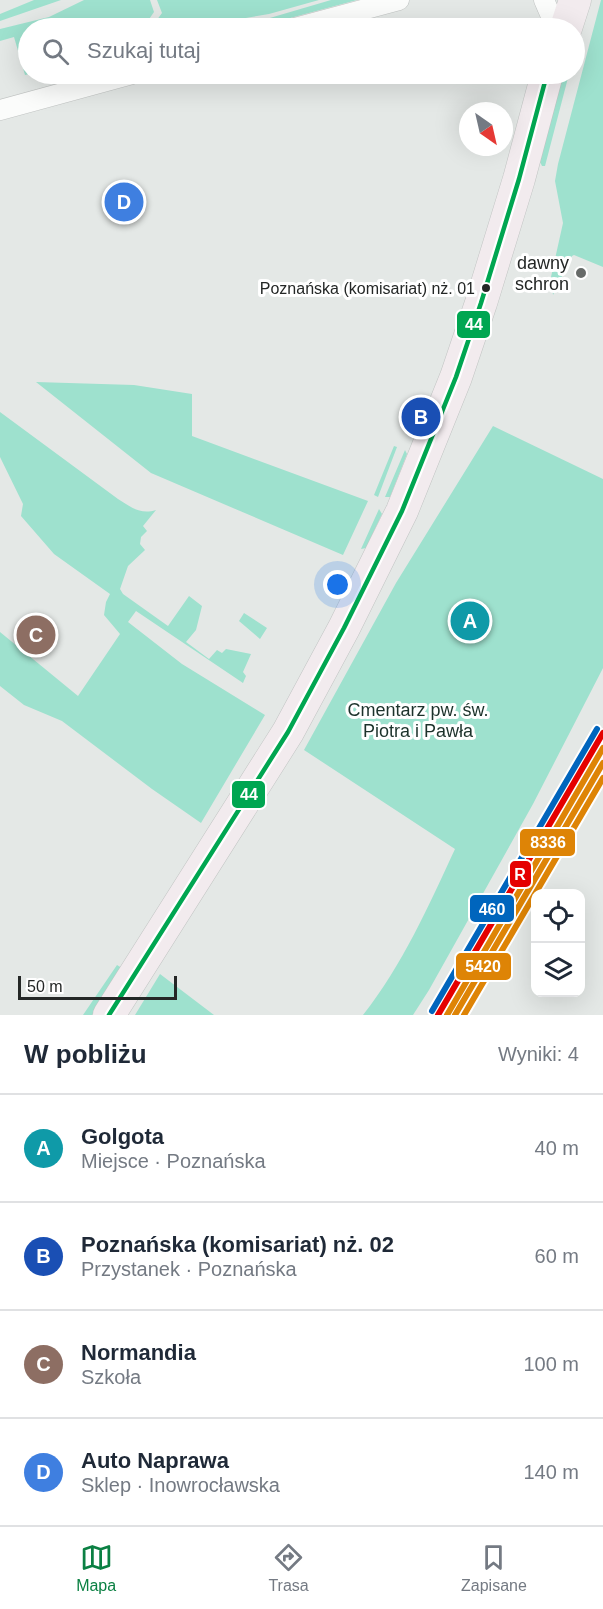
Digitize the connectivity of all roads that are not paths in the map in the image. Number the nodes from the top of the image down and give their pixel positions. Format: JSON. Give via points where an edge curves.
{"nodes":[{"id":1,"x":399,"y":0,"type":"edge"},
{"id":2,"x":332,"y":18,"type":"edge"},
{"id":3,"x":95,"y":84,"type":"edge"},
{"id":4,"x":544,"y":84,"type":"edge"},
{"id":5,"x":0,"y":110,"type":"edge"},
{"id":6,"x":109,"y":1015,"type":"edge"}],
"edges":[{"from":1,"to":2,"type":"street"},
{"from":3,"to":5,"type":"street"},
{"from":4,"to":6,"type":"main road","via":[[481,303],[402,511],[288,732]]}]}
